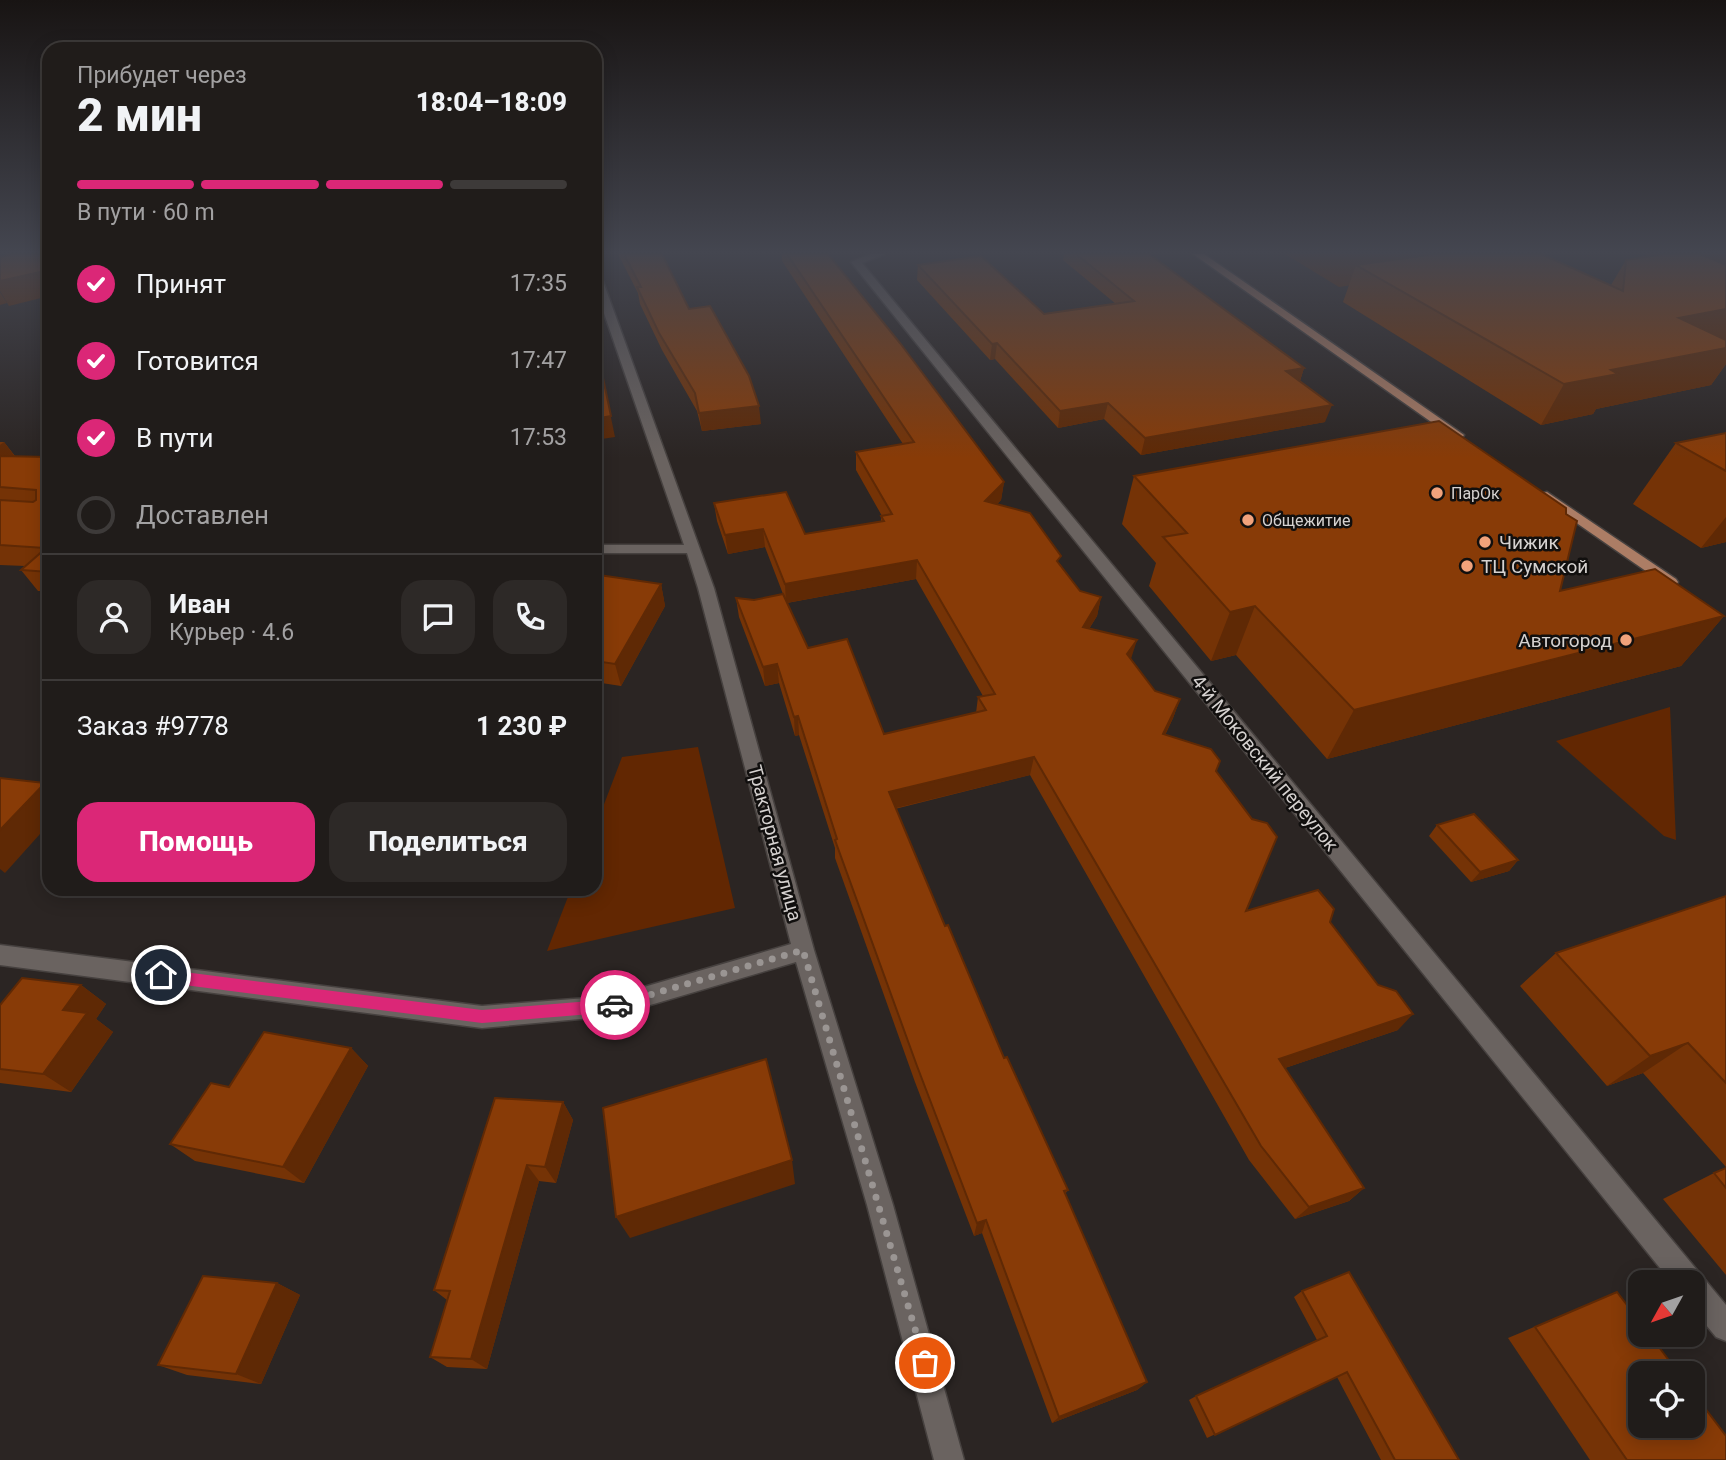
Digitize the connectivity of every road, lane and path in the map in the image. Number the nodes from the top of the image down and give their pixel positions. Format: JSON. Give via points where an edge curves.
{"nodes":[{"id":1,"x":612,"y":322,"type":"edge"},
{"id":2,"x":905,"y":322,"type":"edge"},
{"id":3,"x":1296,"y":322,"type":"edge"},
{"id":4,"x":1469,"y":442,"type":"edge"},
{"id":5,"x":1533,"y":486,"type":"edge"},
{"id":6,"x":602,"y":549,"type":"edge"},
{"id":7,"x":691,"y":549,"type":"junction"},
{"id":8,"x":1685,"y":591,"type":"edge"},
{"id":9,"x":803,"y":950,"type":"junction"},
{"id":10,"x":0,"y":955,"type":"edge"},
{"id":11,"x":1680,"y":1270,"type":"edge"},
{"id":12,"x":1705,"y":1301,"type":"edge"},
{"id":13,"x":1726,"y":1327,"type":"edge"},
{"id":14,"x":949,"y":1460,"type":"edge"}],
"edges":[{"from":1,"to":7,"type":"street","name":"Тракторная улица"},
{"from":2,"to":11,"type":"street","name":"4-й Моковский переулок"},
{"from":3,"to":4,"type":"main road"},
{"from":5,"to":8,"type":"main road"},
{"from":6,"to":7,"type":"street"},
{"from":7,"to":9,"type":"street","name":"Тракторная улица","via":[[706,589]]},
{"from":9,"to":10,"type":"street","via":[[612,1006],[482,1017]]},
{"from":9,"to":14,"type":"street","name":"Тракторная улица","via":[[884,1218]]},
{"from":12,"to":13,"type":"street","name":"4-й Моковский переулок"}]}
